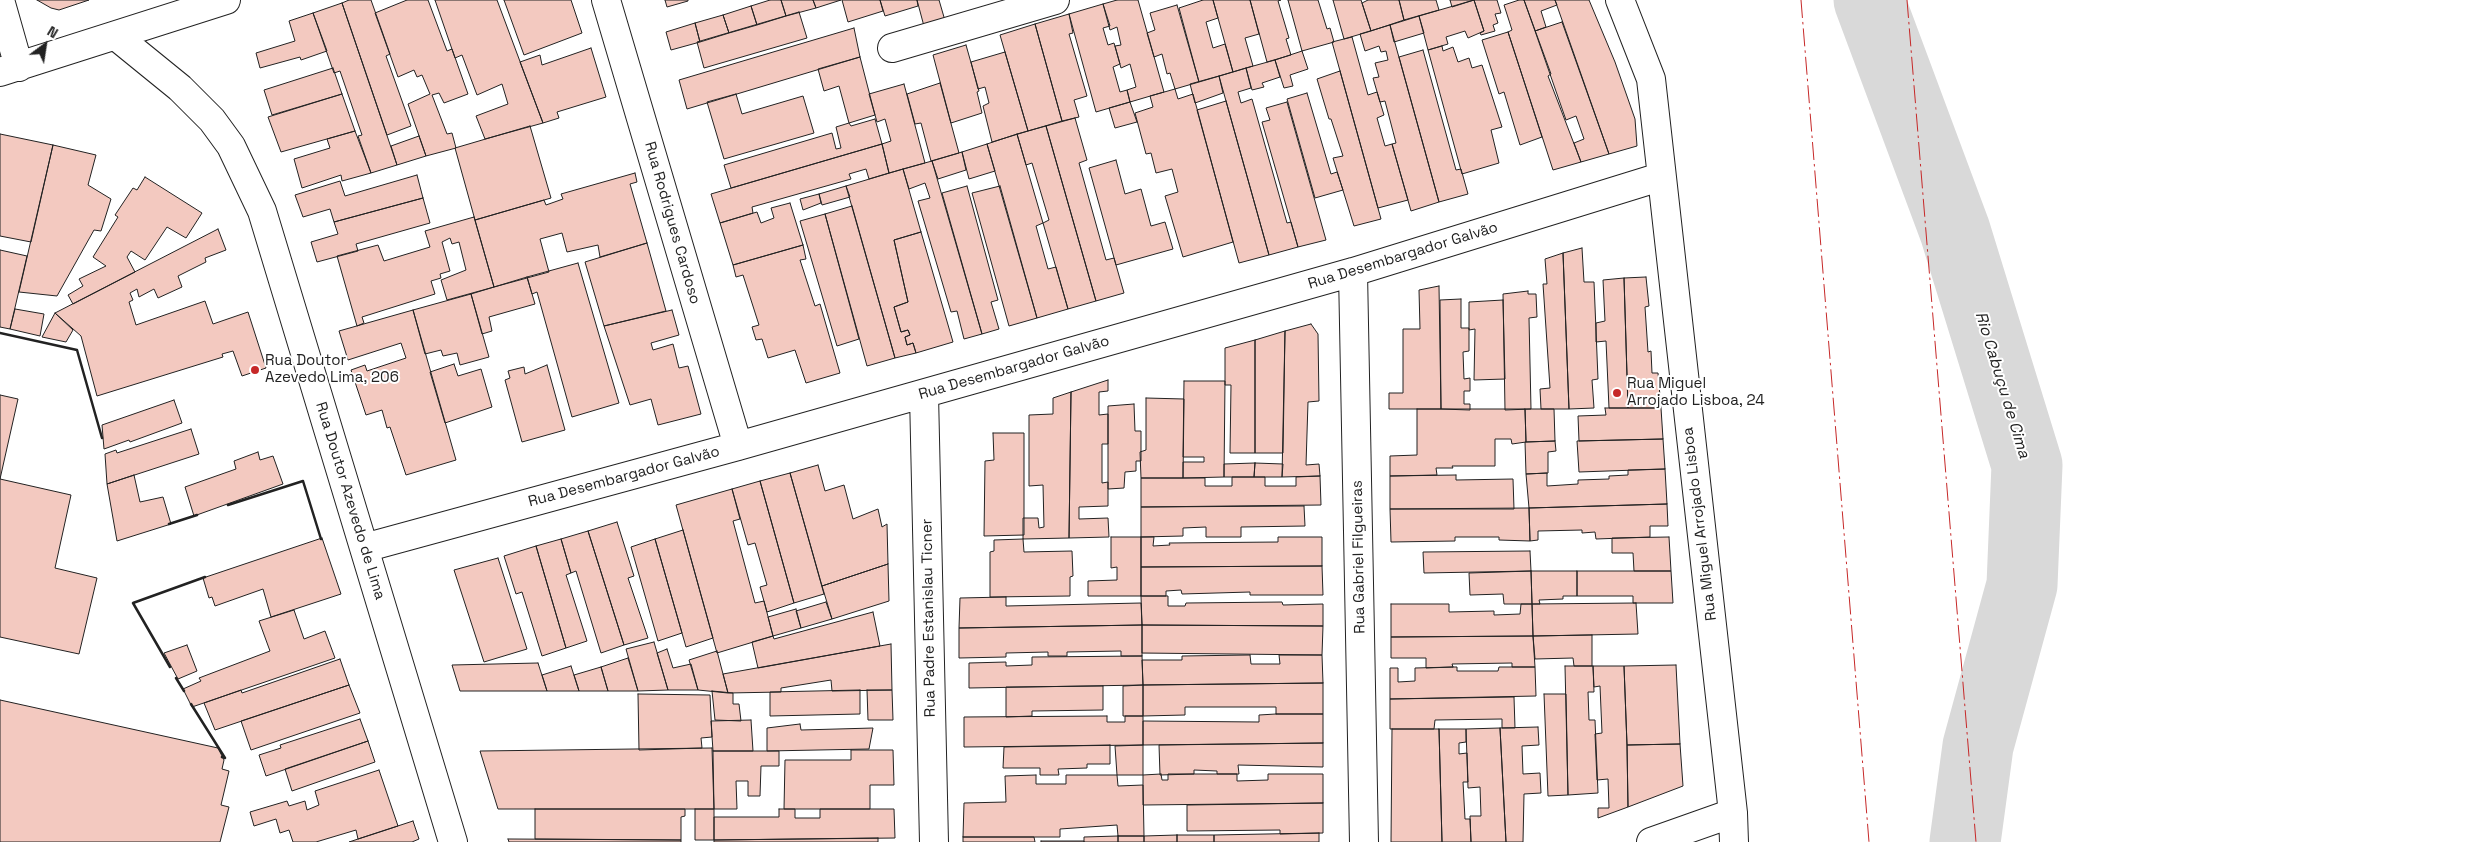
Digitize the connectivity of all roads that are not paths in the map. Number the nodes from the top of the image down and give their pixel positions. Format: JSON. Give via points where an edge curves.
{"nodes":[{"id":1,"x":0,"y":0,"type":"edge"},
{"id":2,"x":226,"y":0,"type":"edge"},
{"id":3,"x":606,"y":0,"type":"edge"},
{"id":4,"x":1055,"y":0,"type":"edge"},
{"id":5,"x":1620,"y":0,"type":"edge"},
{"id":6,"x":116,"y":36,"type":"junction"},
{"id":7,"x":892,"y":48,"type":"dead end"},
{"id":8,"x":10,"y":69,"type":"edge"},
{"id":9,"x":1660,"y":177,"type":"junction"},
{"id":10,"x":1353,"y":272,"type":"junction"},
{"id":11,"x":924,"y":394,"type":"junction"},
{"id":12,"x":738,"y":446,"type":"junction"},
{"id":13,"x":364,"y":548,"type":"junction"},
{"id":14,"x":1733,"y":813,"type":"junction"},
{"id":15,"x":453,"y":842,"type":"edge"},
{"id":16,"x":934,"y":842,"type":"edge"},
{"id":17,"x":1364,"y":842,"type":"edge"},
{"id":18,"x":1651,"y":842,"type":"edge"},
{"id":19,"x":1734,"y":842,"type":"edge"}],
"edges":[{"from":1,"to":8,"type":"street"},
{"from":2,"to":6,"type":"street"},
{"from":3,"to":12,"type":"street","name":"Rua Rodrigues Cardoso"},
{"from":4,"to":7,"type":"street"},
{"from":5,"to":9,"type":"street","name":"Rua Miguel Arrojado Lisboa","via":[[1650,79]]},
{"from":6,"to":8,"type":"street"},
{"from":6,"to":13,"type":"street","name":"Rua Doutor Azevedo de Lima","via":[[180,88],[212,120],[231,146],[262,211],[273,243]]},
{"from":9,"to":10,"type":"street","name":"Rua Desembargador Galvão"},
{"from":9,"to":14,"type":"street","name":"Rua Miguel Arrojado Lisboa"},
{"from":10,"to":11,"type":"street","name":"Rua Desembargador Galvão"},
{"from":10,"to":17,"type":"street","name":"Rua Gabriel Filgueiras"},
{"from":11,"to":12,"type":"street","name":"Rua Desembargador Galvão"},
{"from":11,"to":16,"type":"street","name":"Rua Padre Estanislau Ticner"},
{"from":12,"to":13,"type":"street","name":"Rua Desembargador Galvão"},
{"from":13,"to":15,"type":"street","name":"Rua Doutor Azevedo de Lima"},
{"from":14,"to":18,"type":"street"},
{"from":14,"to":19,"type":"street","name":"Rua Miguel Arrojado Lisboa"}]}
